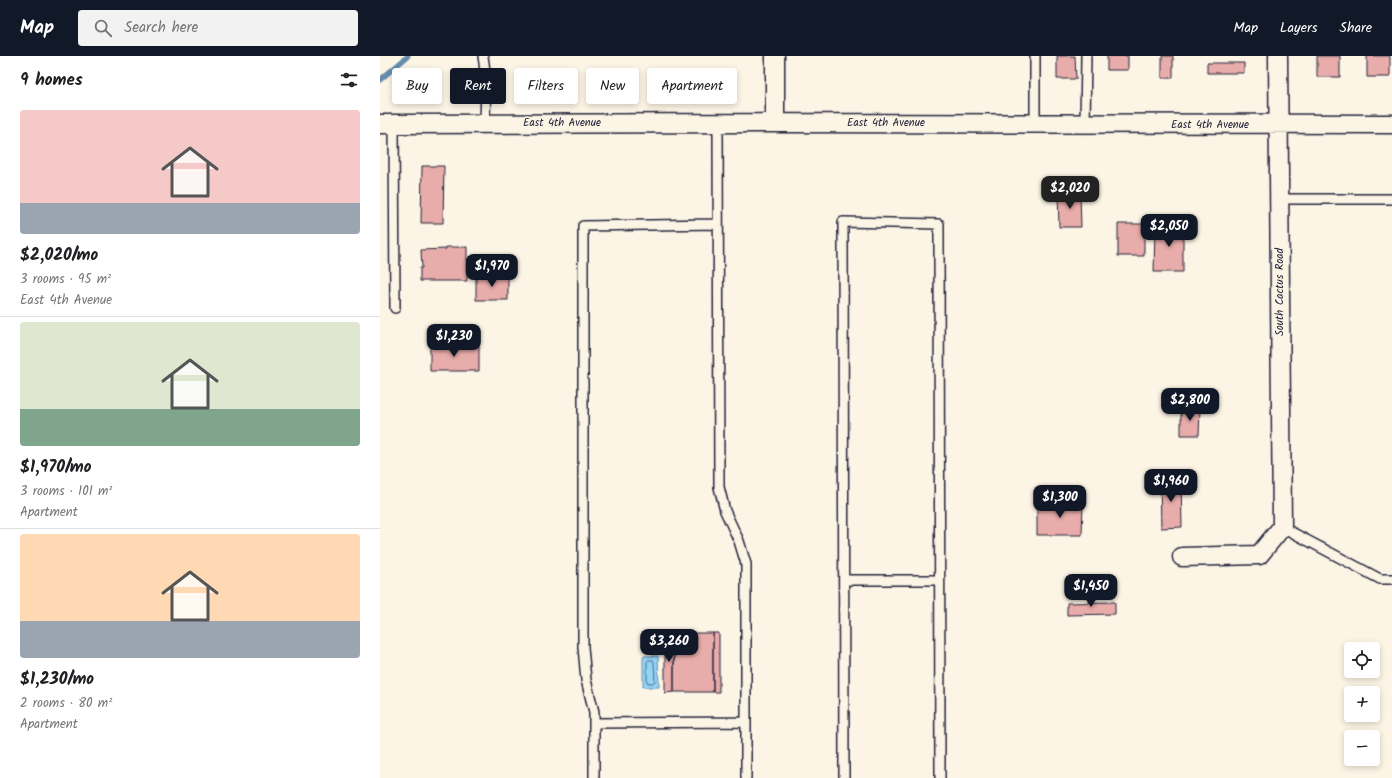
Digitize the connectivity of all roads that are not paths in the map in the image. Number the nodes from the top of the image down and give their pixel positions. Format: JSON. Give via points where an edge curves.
{"nodes":[{"id":1,"x":483,"y":56,"type":"edge"},
{"id":2,"x":775,"y":56,"type":"edge"},
{"id":3,"x":1034,"y":56,"type":"edge"},
{"id":4,"x":1086,"y":56,"type":"edge"},
{"id":5,"x":1278,"y":56,"type":"edge"},
{"id":6,"x":718,"y":123,"type":"junction"},
{"id":7,"x":775,"y":123,"type":"junction"},
{"id":8,"x":387,"y":124,"type":"edge"},
{"id":9,"x":485,"y":124,"type":"junction"},
{"id":10,"x":1034,"y":124,"type":"junction"},
{"id":11,"x":1085,"y":124,"type":"junction"},
{"id":12,"x":1392,"y":124,"type":"edge"},
{"id":13,"x":1278,"y":125,"type":"junction"},
{"id":14,"x":1280,"y":199,"type":"junction"},
{"id":15,"x":1392,"y":199,"type":"edge"},
{"id":16,"x":718,"y":224,"type":"junction"},
{"id":17,"x":396,"y":308,"type":"dead end"},
{"id":18,"x":1282,"y":527,"type":"junction"},
{"id":19,"x":1182,"y":557,"type":"dead end"},
{"id":20,"x":1392,"y":579,"type":"edge"},
{"id":21,"x":844,"y":580,"type":"junction"},
{"id":22,"x":939,"y":580,"type":"junction"},
{"id":23,"x":746,"y":722,"type":"junction"},
{"id":24,"x":594,"y":723,"type":"junction"},
{"id":25,"x":594,"y":778,"type":"edge"},
{"id":26,"x":746,"y":778,"type":"edge"},
{"id":27,"x":844,"y":778,"type":"edge"},
{"id":28,"x":940,"y":778,"type":"edge"}],
"edges":[{"from":1,"to":9,"type":"lane","via":[[486,78]]},
{"from":2,"to":7,"type":"street"},
{"from":3,"to":10,"type":"lane"},
{"from":4,"to":11,"type":"lane"},
{"from":5,"to":13,"type":"street","name":"South Cactus Road"},
{"from":6,"to":7,"type":"street","name":"East 4th Avenue"},
{"from":6,"to":9,"type":"street","name":"East 4th Avenue"},
{"from":6,"to":16,"type":"lane"},
{"from":7,"to":10,"type":"street","name":"East 4th Avenue"},
{"from":8,"to":9,"type":"street","name":"East 4th Avenue"},
{"from":8,"to":17,"type":"lane"},
{"from":10,"to":11,"type":"street","name":"East 4th Avenue"},
{"from":11,"to":13,"type":"street","name":"East 4th Avenue"},
{"from":12,"to":13,"type":"street","name":"East 4th Avenue"},
{"from":13,"to":14,"type":"street","name":"South Cactus Road"},
{"from":14,"to":15,"type":"lane"},
{"from":14,"to":18,"type":"street","name":"South Cactus Road"},
{"from":16,"to":23,"type":"lane","via":[[719,488],[725,511],[746,564]]},
{"from":16,"to":24,"type":"lane","via":[[583,226],[583,647]]},
{"from":18,"to":19,"type":"street","via":[[1259,555]]},
{"from":18,"to":20,"type":"lane","via":[[1380,579]]},
{"from":21,"to":22,"type":"lane"},
{"from":21,"to":22,"type":"lane","via":[[843,222],[939,224]]},
{"from":21,"to":27,"type":"lane"},
{"from":22,"to":28,"type":"lane"},
{"from":23,"to":24,"type":"lane"},
{"from":23,"to":26,"type":"lane"},
{"from":24,"to":25,"type":"lane"}]}
